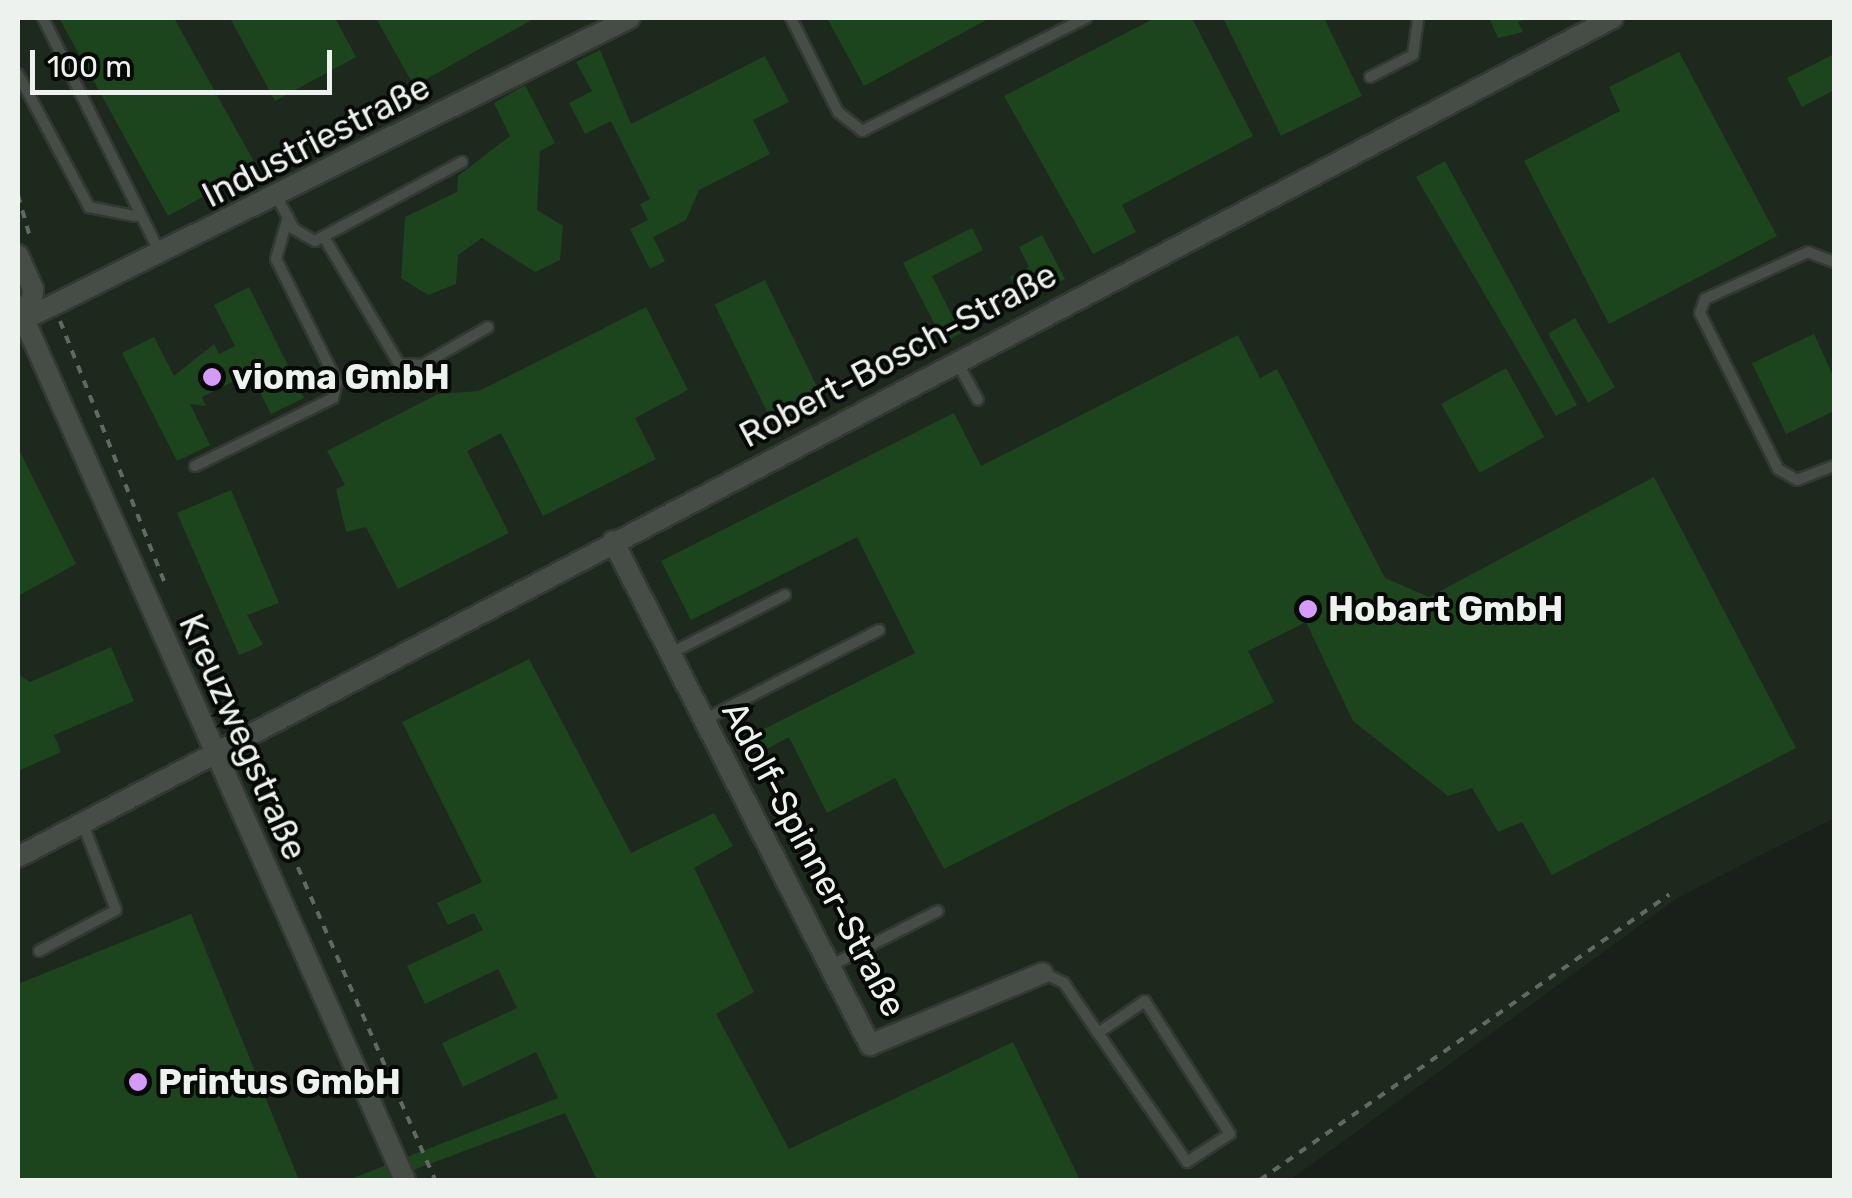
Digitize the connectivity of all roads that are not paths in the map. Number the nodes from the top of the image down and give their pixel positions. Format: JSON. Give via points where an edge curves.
{"nodes":[{"id":1,"x":43,"y":18,"type":"edge"},
{"id":2,"x":630,"y":18,"type":"edge"},
{"id":3,"x":791,"y":18,"type":"edge"},
{"id":4,"x":1086,"y":18,"type":"edge"},
{"id":5,"x":1418,"y":18,"type":"edge"},
{"id":6,"x":1613,"y":18,"type":"edge"},
{"id":7,"x":18,"y":74,"type":"edge"},
{"id":8,"x":1370,"y":78,"type":"dead end"},
{"id":9,"x":462,"y":162,"type":"dead end"},
{"id":10,"x":277,"y":197,"type":"junction"},
{"id":11,"x":135,"y":216,"type":"junction"},
{"id":12,"x":288,"y":217,"type":"junction"},
{"id":13,"x":324,"y":237,"type":"junction"},
{"id":14,"x":24,"y":251,"type":"edge"},
{"id":15,"x":161,"y":256,"type":"junction"},
{"id":16,"x":1834,"y":262,"type":"edge"},
{"id":17,"x":22,"y":316,"type":"edge"},
{"id":18,"x":488,"y":327,"type":"dead end"},
{"id":19,"x":956,"y":361,"type":"junction"},
{"id":20,"x":978,"y":400,"type":"dead end"},
{"id":21,"x":195,"y":466,"type":"dead end"},
{"id":22,"x":1834,"y":466,"type":"edge"},
{"id":23,"x":613,"y":540,"type":"junction"},
{"id":24,"x":785,"y":595,"type":"dead end"},
{"id":25,"x":879,"y":630,"type":"dead end"},
{"id":26,"x":670,"y":653,"type":"junction"},
{"id":27,"x":704,"y":720,"type":"junction"},
{"id":28,"x":213,"y":749,"type":"junction"},
{"id":29,"x":82,"y":823,"type":"junction"},
{"id":30,"x":18,"y":857,"type":"edge"},
{"id":31,"x":938,"y":912,"type":"dead end"},
{"id":32,"x":39,"y":951,"type":"dead end"},
{"id":33,"x":830,"y":966,"type":"junction"},
{"id":34,"x":1043,"y":972,"type":"joint"},
{"id":35,"x":1098,"y":1033,"type":"junction"},
{"id":36,"x":404,"y":1180,"type":"edge"}],
"edges":[{"from":1,"to":11,"type":"lane","via":[[124,172]]},
{"from":2,"to":10,"type":"street","name":"Industriestraße"},
{"from":3,"to":4,"type":"lane","via":[[838,112],[862,131]]},
{"from":5,"to":8,"type":"lane","via":[[1413,55]]},
{"from":6,"to":19,"type":"street","name":"Robert-Bosch-Straße"},
{"from":7,"to":11,"type":"lane","via":[[89,207]]},
{"from":9,"to":13,"type":"lane"},
{"from":10,"to":12,"type":"lane"},
{"from":10,"to":15,"type":"street","name":"Industriestraße"},
{"from":11,"to":15,"type":"lane"},
{"from":12,"to":13,"type":"lane","via":[[304,239]]},
{"from":12,"to":21,"type":"lane","via":[[276,258],[336,382],[333,398]]},
{"from":13,"to":18,"type":"lane","via":[[399,364],[422,365]]},
{"from":14,"to":17,"type":"street","name":"Kreuzwegstraße","via":[[33,289]]},
{"from":15,"to":17,"type":"street","name":"Industriestraße","via":[[56,309]]},
{"from":16,"to":22,"type":"lane","via":[[1808,252],[1706,300],[1700,314],[1778,469],[1797,480]]},
{"from":17,"to":28,"type":"street","name":"Kreuzwegstraße"},
{"from":19,"to":20,"type":"lane"},
{"from":19,"to":23,"type":"street","name":"Robert-Bosch-Straße"},
{"from":23,"to":26,"type":"street","name":"Adolf-Spinner-Straße"},
{"from":23,"to":28,"type":"street","name":"Robert-Bosch-Straße"},
{"from":24,"to":26,"type":"lane"},
{"from":25,"to":27,"type":"lane"},
{"from":26,"to":27,"type":"street","name":"Adolf-Spinner-Straße"},
{"from":27,"to":33,"type":"street","name":"Adolf-Spinner-Straße"},
{"from":28,"to":29,"type":"street","name":"Robert-Bosch-Straße"},
{"from":28,"to":36,"type":"street","name":"Kreuzwegstraße"},
{"from":29,"to":30,"type":"street","name":"Robert-Bosch-Straße"},
{"from":29,"to":32,"type":"lane","via":[[116,910]]},
{"from":31,"to":33,"type":"lane"},
{"from":33,"to":34,"type":"street","name":"Adolf-Spinner-Straße","via":[[870,1045]]},
{"from":34,"to":35,"type":"lane","via":[[1064,983]]},
{"from":35,"to":35,"type":"lane","via":[[1187,1162],[1230,1134],[1145,1001]]}]}
